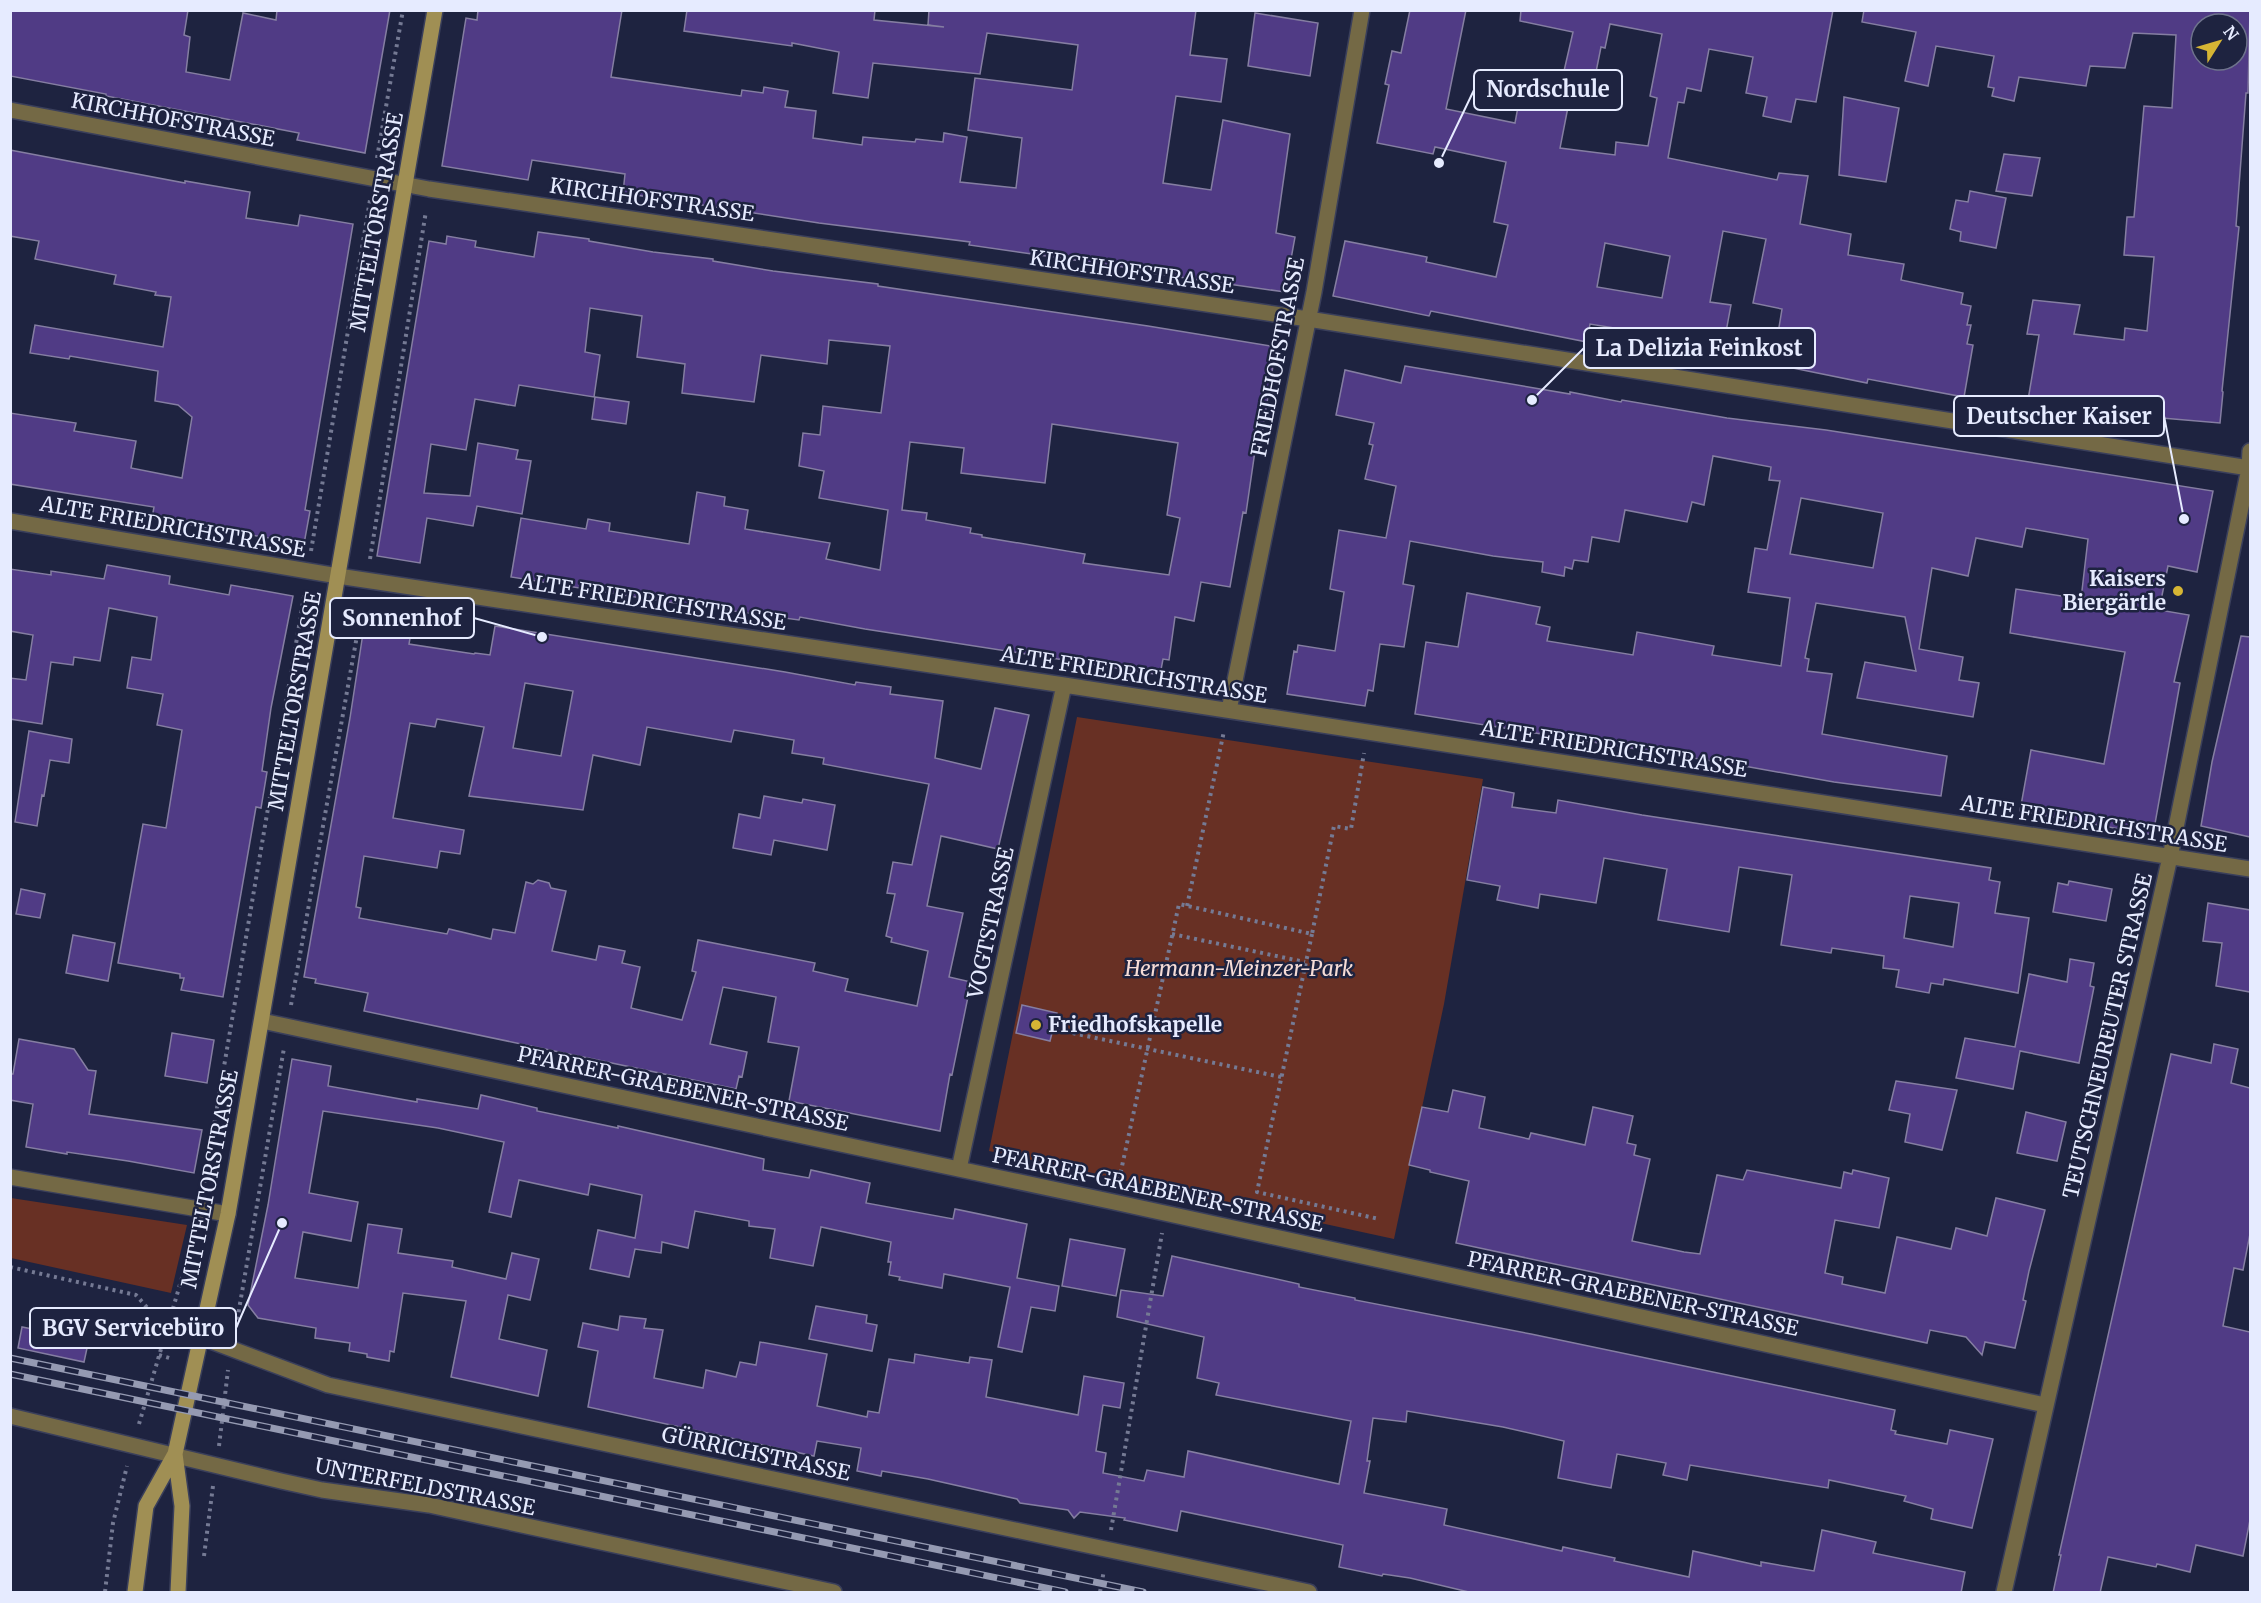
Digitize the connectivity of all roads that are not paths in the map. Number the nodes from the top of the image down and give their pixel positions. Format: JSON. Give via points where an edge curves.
{"nodes":[{"id":1,"x":435,"y":10,"type":"edge"},
{"id":2,"x":1362,"y":10,"type":"edge"},
{"id":3,"x":10,"y":111,"type":"edge"},
{"id":4,"x":405,"y":184,"type":"junction"},
{"id":5,"x":1308,"y":319,"type":"junction"},
{"id":6,"x":2250,"y":451,"type":"edge"},
{"id":7,"x":2249,"y":468,"type":"edge"},
{"id":8,"x":10,"y":521,"type":"edge"},
{"id":9,"x":338,"y":576,"type":"junction"},
{"id":10,"x":1064,"y":685,"type":"junction"},
{"id":11,"x":1229,"y":710,"type":"junction"},
{"id":12,"x":2170,"y":857,"type":"junction"},
{"id":13,"x":2250,"y":868,"type":"edge"},
{"id":14,"x":262,"y":1021,"type":"junction"},
{"id":15,"x":959,"y":1169,"type":"junction"},
{"id":16,"x":10,"y":1177,"type":"edge"},
{"id":17,"x":228,"y":1214,"type":"junction"},
{"id":18,"x":200,"y":1337,"type":"junction"},
{"id":19,"x":2045,"y":1405,"type":"junction"},
{"id":20,"x":10,"y":1416,"type":"edge"},
{"id":21,"x":175,"y":1454,"type":"junction"},
{"id":22,"x":135,"y":1593,"type":"edge"},
{"id":23,"x":178,"y":1593,"type":"edge"},
{"id":24,"x":834,"y":1593,"type":"edge"},
{"id":25,"x":1309,"y":1593,"type":"edge"},
{"id":26,"x":2004,"y":1593,"type":"edge"}],
"edges":[{"from":1,"to":4,"type":"street","name":"MITTELTORSTRASSE"},
{"from":2,"to":5,"type":"street","name":"FRIEDHOFSTRASSE"},
{"from":3,"to":4,"type":"street","name":"KIRCHHOFSTRASSE"},
{"from":4,"to":5,"type":"street","name":"KIRCHHOFSTRASSE"},
{"from":4,"to":9,"type":"street","name":"MITTELTORSTRASSE"},
{"from":5,"to":7,"type":"street","name":"KIRCHHOFSTRASSE"},
{"from":5,"to":11,"type":"street","name":"FRIEDHOFSTRASSE"},
{"from":6,"to":7,"type":"street","name":"TEUTSCHNEUREUTER STRASSE"},
{"from":7,"to":12,"type":"street","name":"TEUTSCHNEUREUTER STRASSE"},
{"from":8,"to":9,"type":"street","name":"ALTE FRIEDRICHSTRASSE"},
{"from":9,"to":10,"type":"street","name":"ALTE FRIEDRICHSTRASSE"},
{"from":9,"to":14,"type":"street","name":"MITTELTORSTRASSE"},
{"from":10,"to":11,"type":"street","name":"ALTE FRIEDRICHSTRASSE"},
{"from":10,"to":15,"type":"street","name":"VOGTSTRASSE"},
{"from":11,"to":12,"type":"street","name":"ALTE FRIEDRICHSTRASSE"},
{"from":12,"to":13,"type":"street","name":"ALTE FRIEDRICHSTRASSE"},
{"from":12,"to":19,"type":"street","name":"TEUTSCHNEUREUTER STRASSE"},
{"from":14,"to":15,"type":"street","name":"PFARRER-GRAEBENER-STRASSE"},
{"from":14,"to":17,"type":"street","name":"MITTELTORSTRASSE"},
{"from":15,"to":19,"type":"street","name":"PFARRER-GRAEBENER-STRASSE"},
{"from":16,"to":17,"type":"street"},
{"from":17,"to":18,"type":"street","name":"MITTELTORSTRASSE"},
{"from":18,"to":21,"type":"street","name":"MITTELTORSTRASSE"},
{"from":18,"to":25,"type":"street","name":"GÜRRICHSTRASSE","via":[[328,1385]]},
{"from":19,"to":26,"type":"street","name":"TEUTSCHNEUREUTER STRASSE"},
{"from":20,"to":21,"type":"street","name":"UNTERFELDSTRASSE"},
{"from":21,"to":22,"type":"street","via":[[146,1506]]},
{"from":21,"to":23,"type":"street","via":[[182,1506]]},
{"from":21,"to":24,"type":"street","name":"UNTERFELDSTRASSE","via":[[322,1490],[429,1505]]}]}
